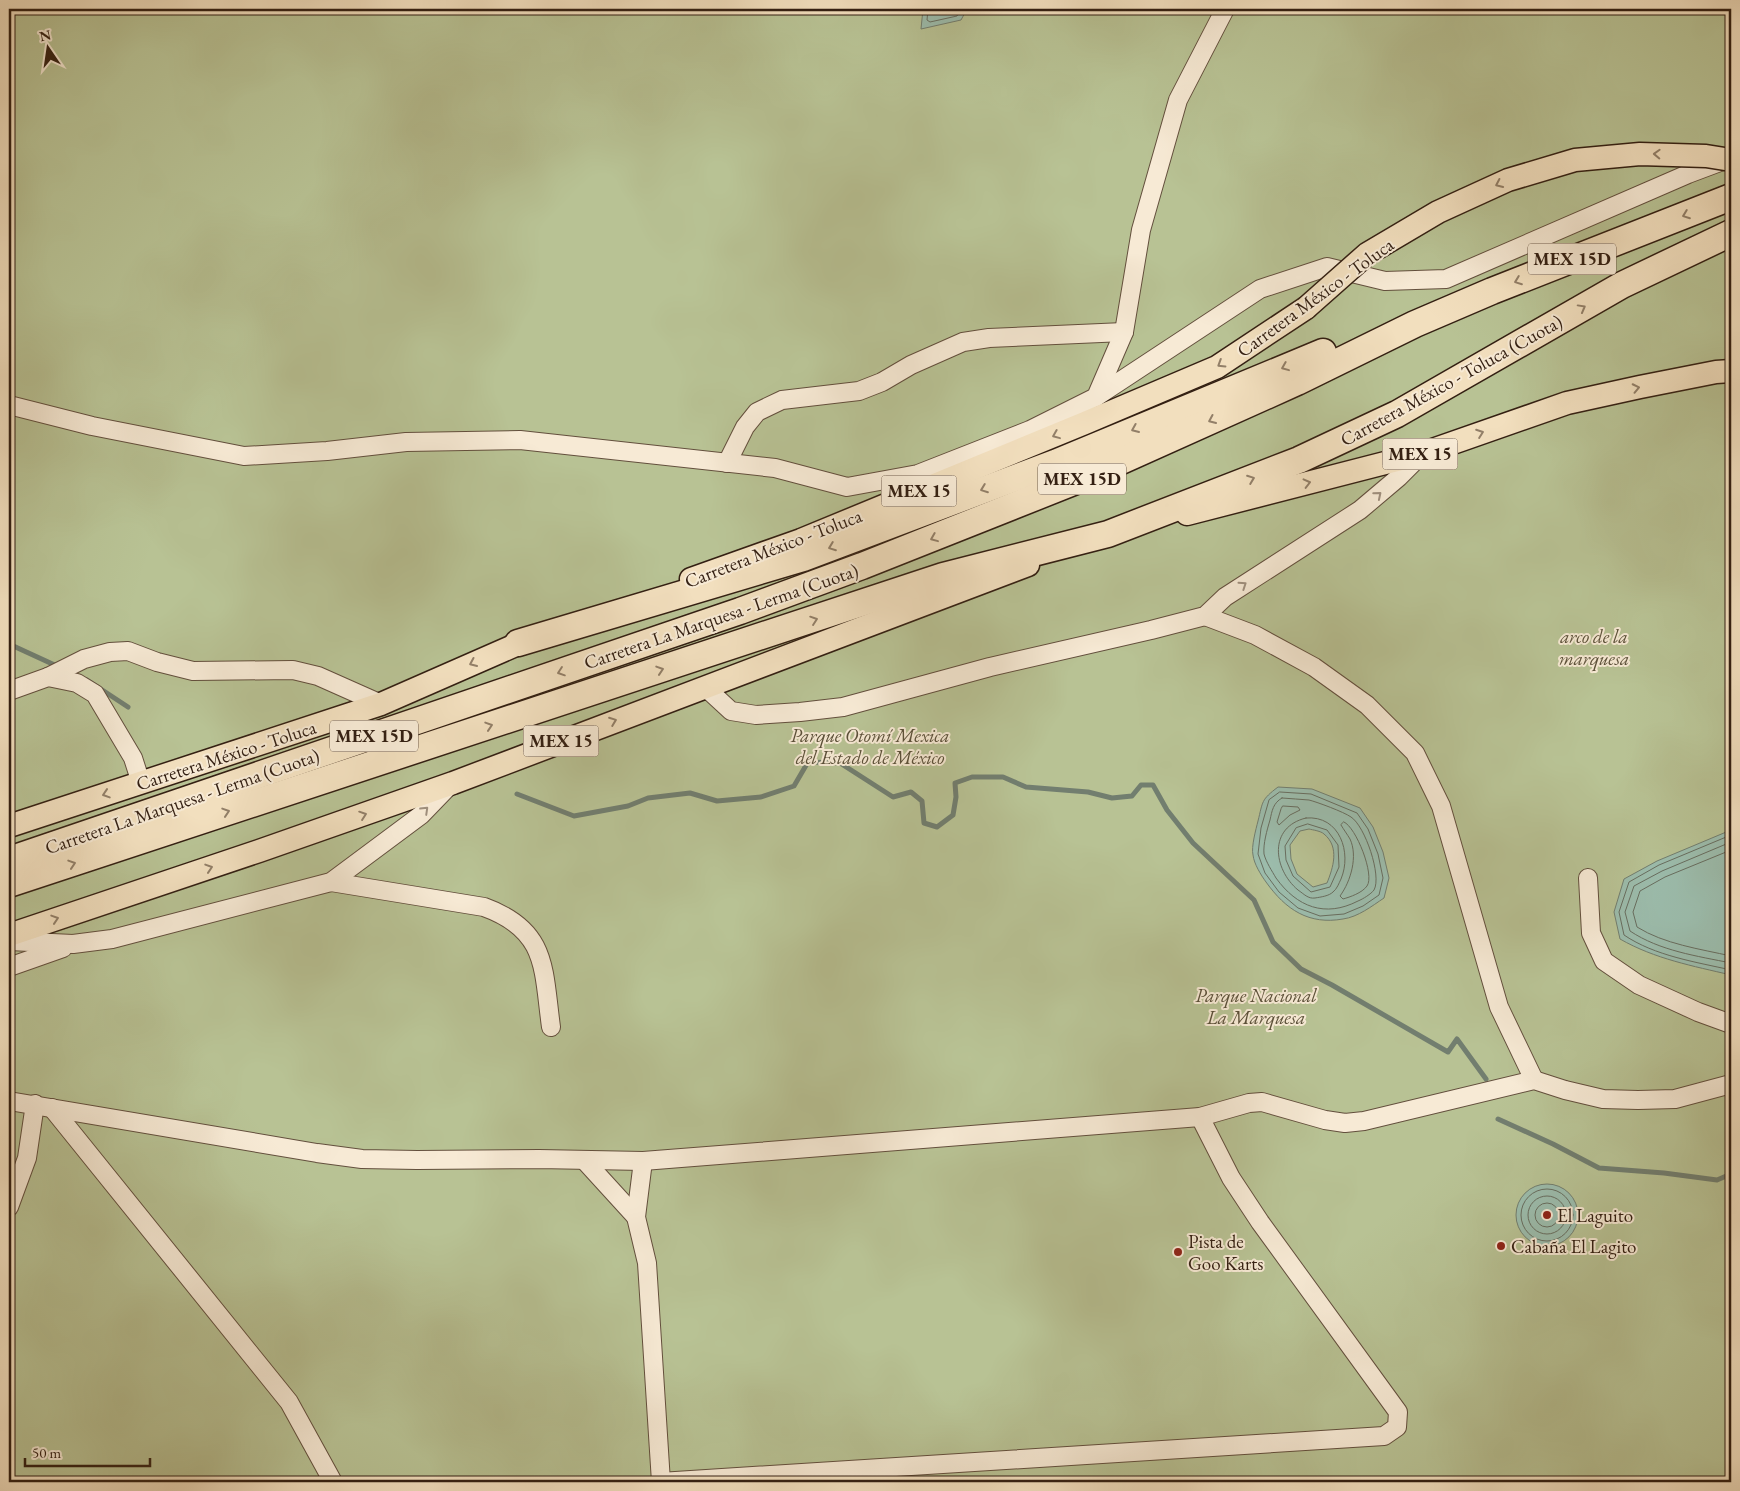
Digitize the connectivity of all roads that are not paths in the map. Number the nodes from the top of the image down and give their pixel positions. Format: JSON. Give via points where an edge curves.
{"nodes":[{"id":1,"x":1225,"y":9,"type":"edge"},
{"id":2,"x":1731,"y":159,"type":"edge"},
{"id":3,"x":1731,"y":197,"type":"edge"},
{"id":4,"x":1731,"y":233,"type":"edge"},
{"id":5,"x":1478,"y":266,"type":"junction"},
{"id":6,"x":1492,"y":291,"type":"junction"},
{"id":7,"x":1414,"y":324,"type":"junction"},
{"id":8,"x":1124,"y":332,"type":"junction"},
{"id":9,"x":1731,"y":371,"type":"edge"},
{"id":10,"x":1096,"y":397,"type":"junction"},
{"id":11,"x":9,"y":405,"type":"edge"},
{"id":12,"x":1085,"y":423,"type":"junction"},
{"id":13,"x":1424,"y":453,"type":"junction"},
{"id":14,"x":727,"y":463,"type":"junction"},
{"id":15,"x":1108,"y":534,"type":"junction"},
{"id":16,"x":1205,"y":616,"type":"junction"},
{"id":17,"x":518,"y":643,"type":"junction"},
{"id":18,"x":53,"y":674,"type":"junction"},
{"id":19,"x":705,"y":687,"type":"junction"},
{"id":20,"x":9,"y":691,"type":"edge"},
{"id":21,"x":381,"y":704,"type":"junction"},
{"id":22,"x":141,"y":783,"type":"junction"},
{"id":23,"x":452,"y":783,"type":"junction"},
{"id":24,"x":9,"y":826,"type":"edge"},
{"id":25,"x":9,"y":860,"type":"edge"},
{"id":26,"x":1588,"y":878,"type":"dead end"},
{"id":27,"x":331,"y":882,"type":"junction"},
{"id":28,"x":9,"y":884,"type":"edge"},
{"id":29,"x":9,"y":934,"type":"edge"},
{"id":30,"x":9,"y":941,"type":"edge"},
{"id":31,"x":73,"y":944,"type":"junction"},
{"id":32,"x":9,"y":967,"type":"edge"},
{"id":33,"x":1731,"y":1024,"type":"edge"},
{"id":34,"x":551,"y":1027,"type":"dead end"},
{"id":35,"x":1534,"y":1080,"type":"junction"},
{"id":36,"x":1731,"y":1084,"type":"edge"},
{"id":37,"x":9,"y":1101,"type":"edge"},
{"id":38,"x":43,"y":1106,"type":"junction"},
{"id":39,"x":1200,"y":1117,"type":"junction"},
{"id":40,"x":584,"y":1160,"type":"junction"},
{"id":41,"x":643,"y":1161,"type":"junction"},
{"id":42,"x":9,"y":1207,"type":"edge"},
{"id":43,"x":636,"y":1217,"type":"junction"},
{"id":44,"x":333,"y":1482,"type":"edge"},
{"id":45,"x":660,"y":1482,"type":"edge"}],
"edges":[{"from":1,"to":8,"type":"street","via":[[1178,100],[1141,230]]},
{"from":2,"to":5,"type":"street","via":[[1688,174]]},
{"from":2,"to":12,"type":"main road","name":"Carretera México - Toluca","number":"MEX 15","one_way":true,"bridge":true,"via":[[1640,154],[1575,160],[1508,180],[1438,212],[1366,254],[1306,308],[1217,367]]},
{"from":3,"to":6,"type":"highway","number":"MEX 15D","one_way":true},
{"from":15,"to":4,"type":"highway","name":"Carretera México - Toluca (Cuota)","number":"MEX 15D","one_way":true,"via":[[1299,460],[1397,414],[1622,285]]},
{"from":5,"to":6,"type":"street"},
{"from":5,"to":10,"type":"street","via":[[1446,279],[1385,281],[1327,267],[1260,289]]},
{"from":6,"to":7,"type":"highway","number":"MEX 15D"},
{"from":7,"to":17,"type":"highway","one_way":true,"via":[[1339,345],[1055,463],[803,558]]},
{"from":7,"to":25,"type":"highway","name":"Carretera La Marquesa - Lerma (Cuota)","number":"MEX 15D","one_way":true,"via":[[1298,382],[1081,479],[862,566]]},
{"from":8,"to":10,"type":"street"},
{"from":8,"to":14,"type":"street","via":[[963,342],[859,391],[782,400],[757,412],[745,427]]},
{"from":13,"to":9,"type":"main road","number":"MEX 15","one_way":true,"via":[[1567,403]]},
{"from":10,"to":12,"type":"street"},
{"from":10,"to":14,"type":"street","via":[[1030,430],[918,474],[891,479],[847,486],[775,468]]},
{"from":11,"to":14,"type":"street","via":[[92,426],[244,456],[406,442],[520,440]]},
{"from":12,"to":17,"type":"main road","name":"Carretera México - Toluca","number":"MEX 15","one_way":true,"via":[[801,540]]},
{"from":15,"to":13,"type":"main road","number":"MEX 15","one_way":true},
{"from":16,"to":13,"type":"street","one_way":true,"via":[[1225,597],[1360,510]]},
{"from":15,"to":19,"type":"main road","number":"MEX 15"},
{"from":28,"to":15,"type":"highway","name":"Carretera La Marquesa - Lerma (Cuota)","number":"MEX 15D","one_way":true,"via":[[943,576]]},
{"from":16,"to":19,"type":"street","via":[[990,667],[843,707],[756,715],[731,711]]},
{"from":16,"to":35,"type":"street","via":[[1255,634],[1314,667],[1367,705],[1415,753],[1441,806],[1499,1007]]},
{"from":17,"to":21,"type":"main road","name":"Carretera México - Toluca","number":"MEX 15","one_way":true},
{"from":18,"to":20,"type":"street"},
{"from":18,"to":21,"type":"street","via":[[84,659],[128,651],[192,671],[293,670],[318,676]]},
{"from":18,"to":22,"type":"street","via":[[95,694],[133,758]]},
{"from":23,"to":19,"type":"main road","number":"MEX 15","one_way":true},
{"from":21,"to":22,"type":"main road","name":"Carretera México - Toluca","number":"MEX 15"},
{"from":22,"to":24,"type":"main road","name":"Carretera México - Toluca","number":"MEX 15","one_way":true},
{"from":27,"to":23,"type":"street","one_way":true,"via":[[421,814]]},
{"from":29,"to":23,"type":"main road","number":"MEX 15","one_way":true},
{"from":26,"to":33,"type":"street","via":[[1591,933],[1604,961],[1639,985]]},
{"from":27,"to":31,"type":"street","via":[[112,939]]},
{"from":27,"to":34,"type":"street","via":[[484,907],[514,922],[535,944],[541,960]]},
{"from":30,"to":31,"type":"street"},
{"from":31,"to":32,"type":"street"},
{"from":35,"to":36,"type":"street","via":[[1603,1099],[1638,1100],[1675,1099]]},
{"from":35,"to":39,"type":"street","via":[[1346,1123],[1262,1102]]},
{"from":37,"to":38,"type":"street"},
{"from":38,"to":40,"type":"street","via":[[362,1159]]},
{"from":38,"to":42,"type":"street"},
{"from":38,"to":44,"type":"street","via":[[289,1402]]},
{"from":39,"to":41,"type":"street"},
{"from":39,"to":45,"type":"street","via":[[1231,1178],[1255,1215],[1398,1412],[1397,1426],[1384,1436]]},
{"from":40,"to":41,"type":"street"},
{"from":40,"to":43,"type":"street"},
{"from":41,"to":43,"type":"street"},
{"from":43,"to":45,"type":"street","via":[[647,1263]]}]}
